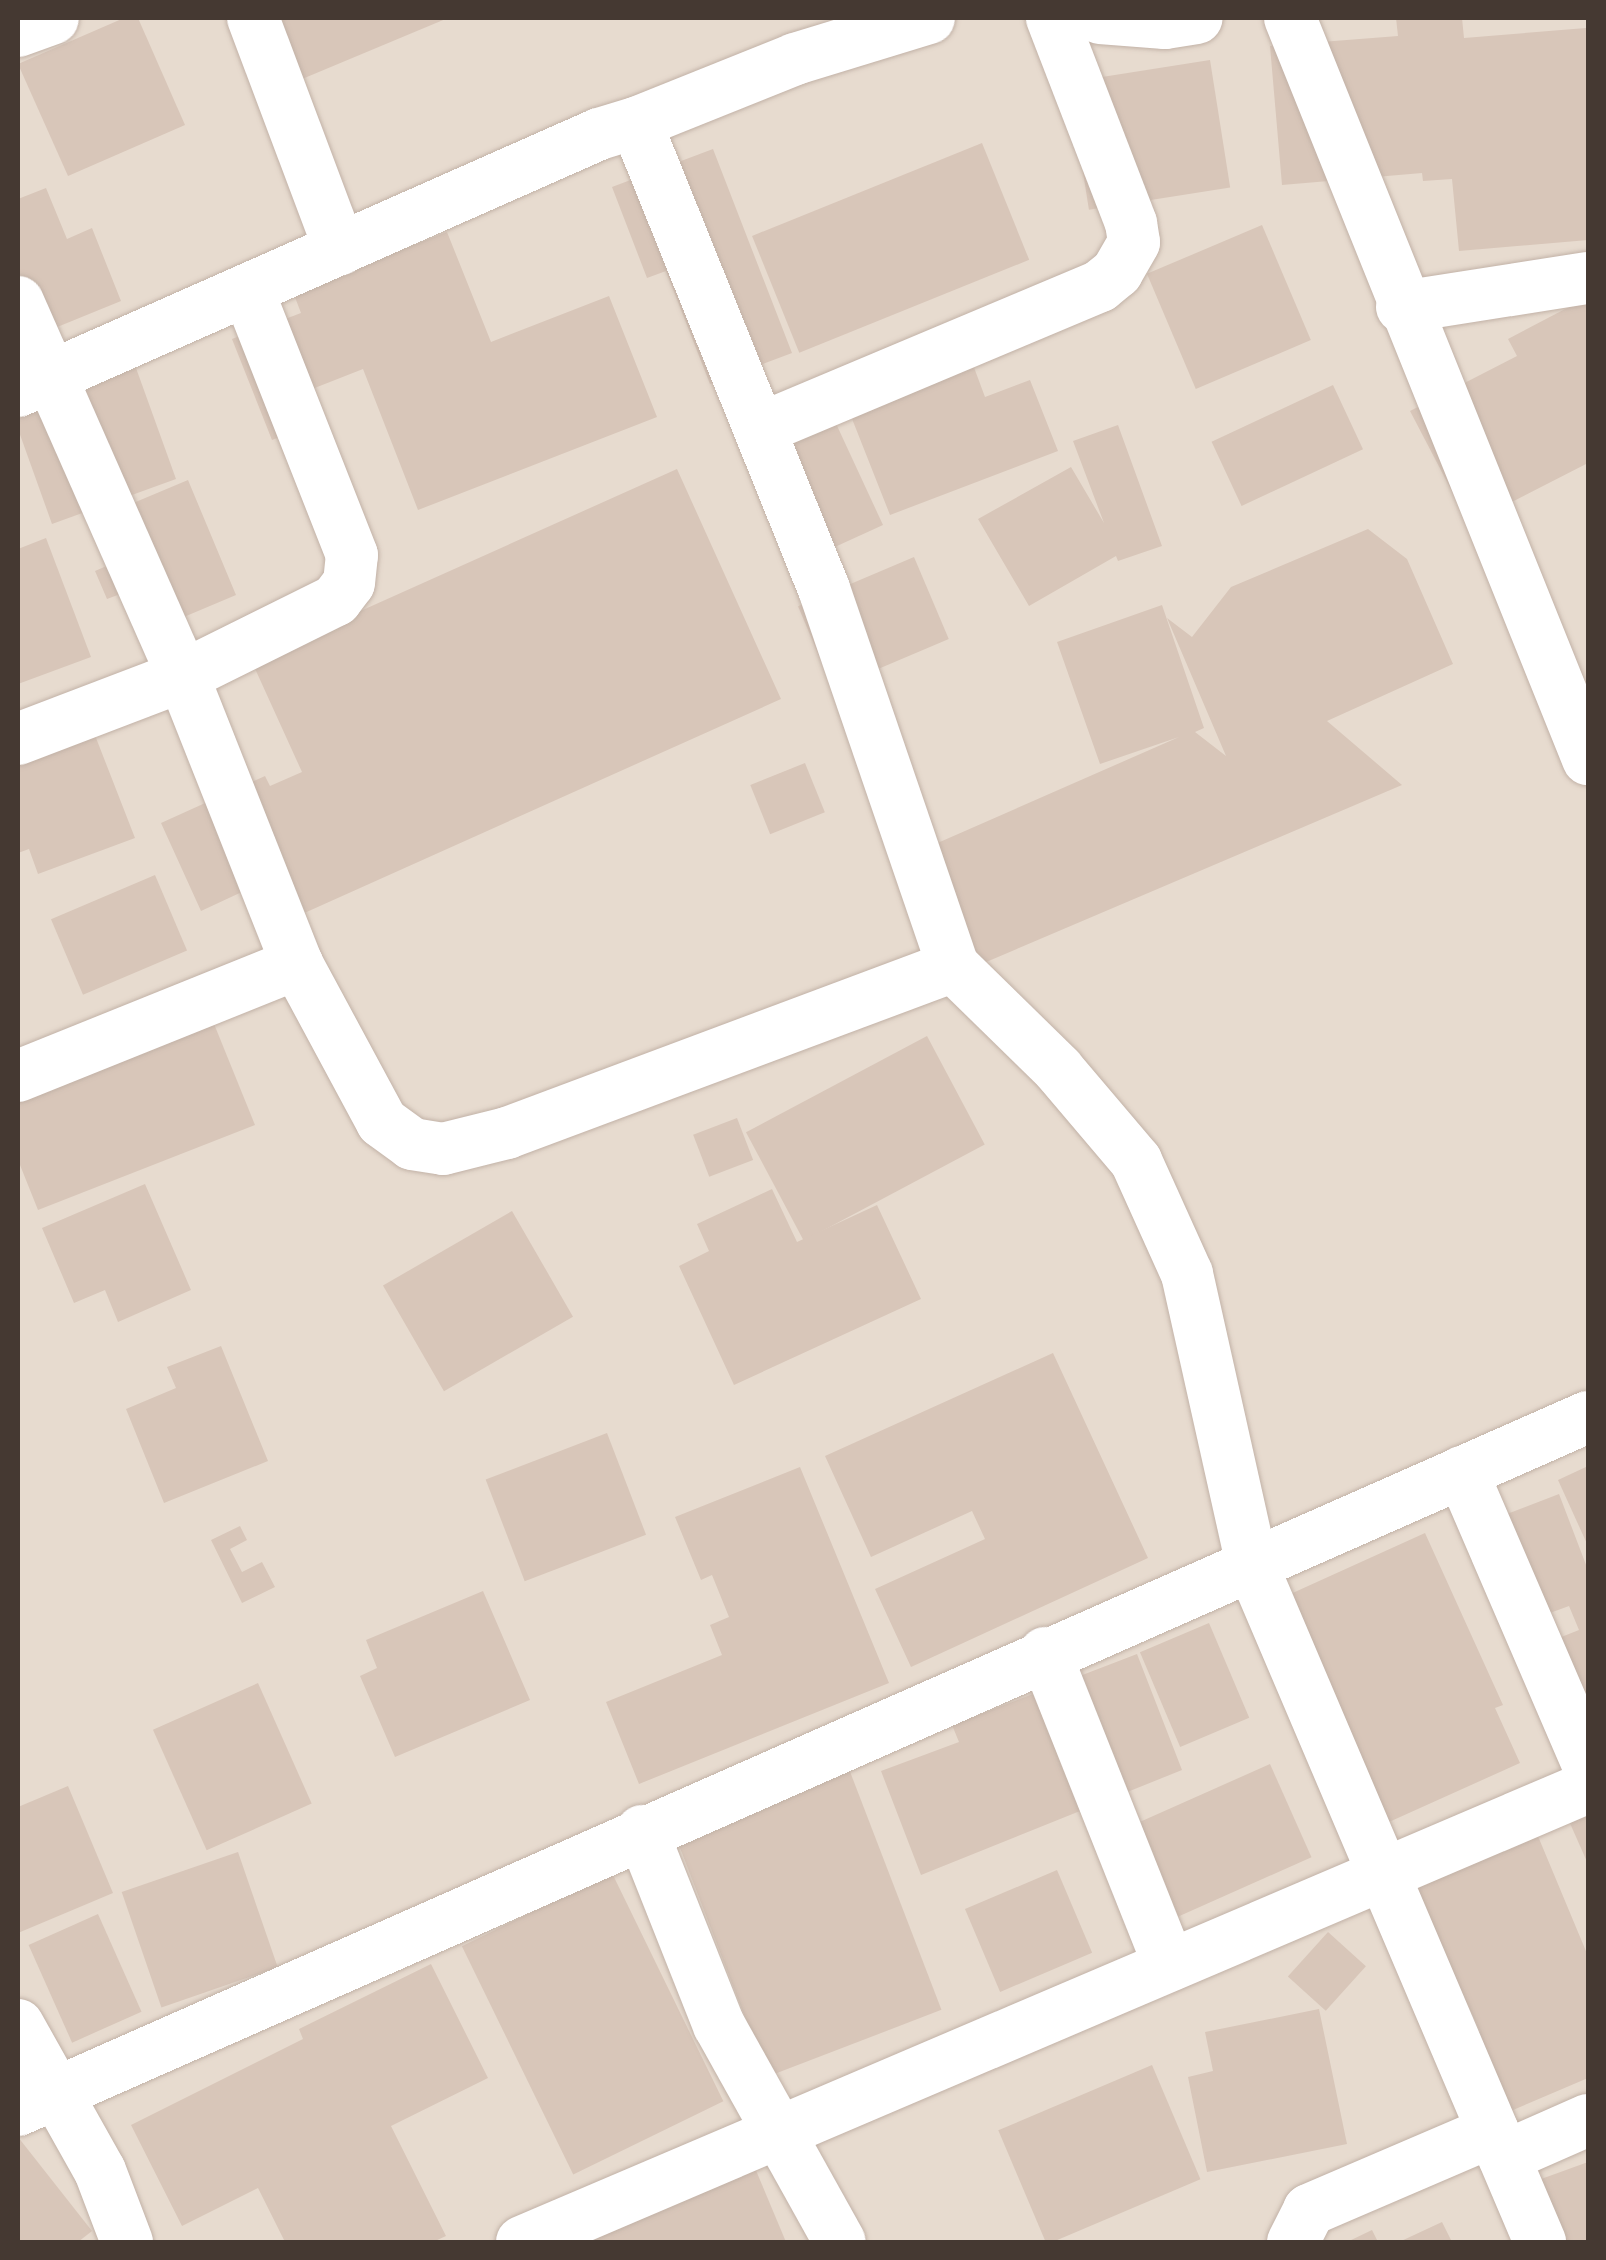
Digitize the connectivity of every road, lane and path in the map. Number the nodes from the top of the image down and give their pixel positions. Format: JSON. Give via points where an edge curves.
{"nodes":[{"id":1,"x":53,"y":18,"type":"edge"},
{"id":2,"x":253,"y":18,"type":"edge"},
{"id":3,"x":929,"y":18,"type":"edge"},
{"id":4,"x":1052,"y":18,"type":"edge"},
{"id":5,"x":1100,"y":18,"type":"edge"},
{"id":6,"x":1197,"y":18,"type":"edge"},
{"id":7,"x":1290,"y":18,"type":"edge"},
{"id":8,"x":18,"y":31,"type":"edge"},
{"id":9,"x":636,"y":123,"type":"junction"},
{"id":10,"x":340,"y":250,"type":"junction"},
{"id":11,"x":1588,"y":278,"type":"edge"},
{"id":12,"x":248,"y":291,"type":"junction"},
{"id":13,"x":18,"y":302,"type":"edge"},
{"id":14,"x":1402,"y":306,"type":"junction"},
{"id":15,"x":34,"y":384,"type":"edge"},
{"id":16,"x":760,"y":429,"type":"junction"},
{"id":17,"x":184,"y":676,"type":"junction"},
{"id":18,"x":18,"y":740,"type":"edge"},
{"id":19,"x":1588,"y":759,"type":"edge"},
{"id":20,"x":297,"y":964,"type":"junction"},
{"id":21,"x":954,"y":966,"type":"junction"},
{"id":22,"x":18,"y":1076,"type":"edge"},
{"id":23,"x":1588,"y":1417,"type":"edge"},
{"id":24,"x":1462,"y":1472,"type":"junction"},
{"id":25,"x":1252,"y":1565,"type":"junction"},
{"id":26,"x":1044,"y":1654,"type":"junction"},
{"id":27,"x":1588,"y":1765,"type":"edge"},
{"id":28,"x":1588,"y":1787,"type":"edge"},
{"id":29,"x":642,"y":1831,"type":"junction"},
{"id":30,"x":1384,"y":1874,"type":"junction"},
{"id":31,"x":1169,"y":1965,"type":"junction"},
{"id":32,"x":18,"y":2025,"type":"edge"},
{"id":33,"x":38,"y":2103,"type":"edge"},
{"id":34,"x":1588,"y":2120,"type":"edge"},
{"id":35,"x":774,"y":2132,"type":"junction"},
{"id":36,"x":1499,"y":2144,"type":"junction"},
{"id":37,"x":592,"y":2227,"type":"edge"},
{"id":38,"x":127,"y":2242,"type":"edge"},
{"id":39,"x":522,"y":2242,"type":"edge"},
{"id":40,"x":840,"y":2242,"type":"edge"},
{"id":41,"x":1293,"y":2242,"type":"edge"},
{"id":42,"x":1540,"y":2242,"type":"edge"}],
"edges":[{"from":1,"to":8,"type":"street"},
{"from":2,"to":10,"type":"street"},
{"from":3,"to":9,"type":"street","via":[[795,59]]},
{"from":4,"to":16,"type":"street","via":[[1131,223],[1134,242],[1117,272],[1100,286]]},
{"from":5,"to":6,"type":"street"},
{"from":7,"to":14,"type":"street"},
{"from":9,"to":10,"type":"street"},
{"from":9,"to":16,"type":"street"},
{"from":10,"to":12,"type":"street"},
{"from":11,"to":14,"type":"street"},
{"from":12,"to":15,"type":"street"},
{"from":12,"to":17,"type":"street","via":[[352,556],[349,584],[336,600]]},
{"from":13,"to":15,"type":"street"},
{"from":14,"to":19,"type":"street"},
{"from":15,"to":17,"type":"street"},
{"from":16,"to":21,"type":"street","via":[[824,590]]},
{"from":17,"to":18,"type":"street"},
{"from":17,"to":20,"type":"street"},
{"from":20,"to":21,"type":"street","via":[[382,1122],[412,1144],[443,1149],[506,1132]]},
{"from":20,"to":22,"type":"street"},
{"from":21,"to":25,"type":"street","via":[[1058,1068],[1136,1162],[1187,1274]]},
{"from":23,"to":24,"type":"street"},
{"from":24,"to":25,"type":"street"},
{"from":24,"to":27,"type":"street"},
{"from":25,"to":26,"type":"street"},
{"from":25,"to":30,"type":"street"},
{"from":26,"to":29,"type":"street"},
{"from":26,"to":31,"type":"street"},
{"from":28,"to":30,"type":"street"},
{"from":29,"to":33,"type":"street"},
{"from":29,"to":35,"type":"street","via":[[719,2026]]},
{"from":30,"to":31,"type":"street"},
{"from":30,"to":36,"type":"street"},
{"from":31,"to":35,"type":"street"},
{"from":32,"to":33,"type":"street"},
{"from":33,"to":38,"type":"street"},
{"from":34,"to":36,"type":"street"},
{"from":35,"to":37,"type":"street"},
{"from":35,"to":40,"type":"street"},
{"from":36,"to":41,"type":"street","via":[[1309,2210]]},
{"from":36,"to":42,"type":"street"},
{"from":37,"to":39,"type":"street"}]}
